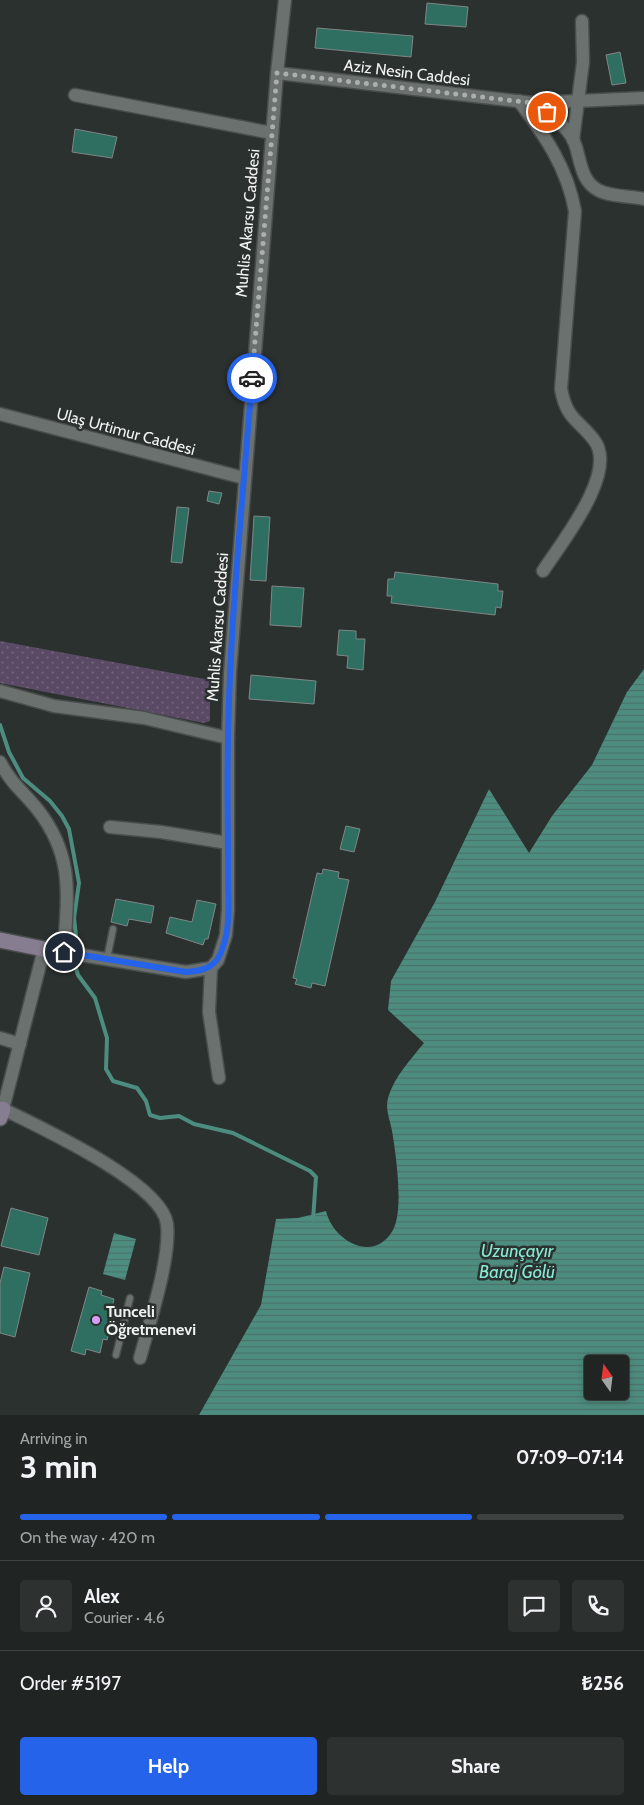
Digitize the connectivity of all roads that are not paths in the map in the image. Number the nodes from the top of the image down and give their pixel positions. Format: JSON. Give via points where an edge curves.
{"nodes":[{"id":1,"x":285,"y":0,"type":"edge"},
{"id":2,"x":582,"y":20,"type":"dead end"},
{"id":3,"x":277,"y":73,"type":"junction"},
{"id":4,"x":75,"y":95,"type":"dead end"},
{"id":5,"x":644,"y":98,"type":"edge"},
{"id":6,"x":579,"y":100,"type":"junction"},
{"id":7,"x":519,"y":101,"type":"junction"},
{"id":8,"x":533,"y":103,"type":"junction"},
{"id":9,"x":272,"y":133,"type":"junction"},
{"id":10,"x":573,"y":140,"type":"junction"},
{"id":11,"x":644,"y":198,"type":"edge"},
{"id":12,"x":0,"y":414,"type":"edge"},
{"id":13,"x":244,"y":478,"type":"junction"},
{"id":14,"x":543,"y":571,"type":"dead end"},
{"id":15,"x":0,"y":691,"type":"edge"},
{"id":16,"x":228,"y":738,"type":"junction"},
{"id":17,"x":0,"y":762,"type":"edge"},
{"id":18,"x":110,"y":827,"type":"dead end"},
{"id":19,"x":228,"y":843,"type":"junction"},
{"id":20,"x":113,"y":929,"type":"dead end"},
{"id":21,"x":0,"y":940,"type":"edge"},
{"id":22,"x":44,"y":949,"type":"junction"},
{"id":23,"x":64,"y":952,"type":"junction"},
{"id":24,"x":107,"y":959,"type":"junction"},
{"id":25,"x":210,"y":968,"type":"junction"},
{"id":26,"x":0,"y":1038,"type":"edge"},
{"id":27,"x":20,"y":1044,"type":"junction"},
{"id":28,"x":219,"y":1078,"type":"dead end"},
{"id":29,"x":1,"y":1113,"type":"edge"},
{"id":30,"x":130,"y":1298,"type":"dead end"},
{"id":31,"x":122,"y":1330,"type":"junction"},
{"id":32,"x":146,"y":1334,"type":"junction"},
{"id":33,"x":116,"y":1355,"type":"dead end"},
{"id":34,"x":140,"y":1358,"type":"dead end"}],
"edges":[{"from":1,"to":3,"type":"street","name":"Muhlis Akarsu Caddesi"},
{"from":2,"to":6,"type":"street","via":[[583,62]]},
{"from":3,"to":7,"type":"street","name":"Aziz Nesin Caddesi"},
{"from":3,"to":9,"type":"street","name":"Muhlis Akarsu Caddesi"},
{"from":4,"to":9,"type":"street"},
{"from":5,"to":6,"type":"street"},
{"from":6,"to":8,"type":"street"},
{"from":6,"to":10,"type":"street"},
{"from":7,"to":8,"type":"street","name":"Aziz Nesin Caddesi"},
{"from":7,"to":14,"type":"street","via":[[550,142],[571,189],[575,211],[561,390],[564,407],[595,441],[601,458],[600,472],[588,502]]},
{"from":8,"to":10,"type":"street","via":[[556,119]]},
{"from":9,"to":13,"type":"street","name":"Muhlis Akarsu Caddesi"},
{"from":10,"to":11,"type":"street","via":[[590,184],[599,191]]},
{"from":12,"to":13,"type":"street","name":"Ulaş Urtimur Caddesi"},
{"from":13,"to":16,"type":"street","name":"Muhlis Akarsu Caddesi"},
{"from":15,"to":16,"type":"street","via":[[54,706],[144,718]]},
{"from":16,"to":19,"type":"street","name":"Muhlis Akarsu Caddesi"},
{"from":17,"to":23,"type":"street","via":[[9,780],[37,808],[63,854],[68,884]]},
{"from":18,"to":19,"type":"street"},
{"from":19,"to":25,"type":"street","name":"Muhlis Akarsu Caddesi","via":[[226,935],[218,960]]},
{"from":20,"to":24,"type":"lane"},
{"from":21,"to":22,"type":"street"},
{"from":22,"to":23,"type":"street"},
{"from":22,"to":27,"type":"street"},
{"from":23,"to":24,"type":"street"},
{"from":24,"to":25,"type":"street","via":[[186,972]]},
{"from":25,"to":28,"type":"street","via":[[209,1012]]},
{"from":26,"to":27,"type":"street"},
{"from":27,"to":29,"type":"street"},
{"from":29,"to":32,"type":"street","via":[[122,1174],[150,1194],[163,1210],[167,1224],[166,1253]]},
{"from":30,"to":31,"type":"lane"},
{"from":31,"to":32,"type":"lane"},
{"from":31,"to":33,"type":"lane"},
{"from":32,"to":34,"type":"street"}]}
